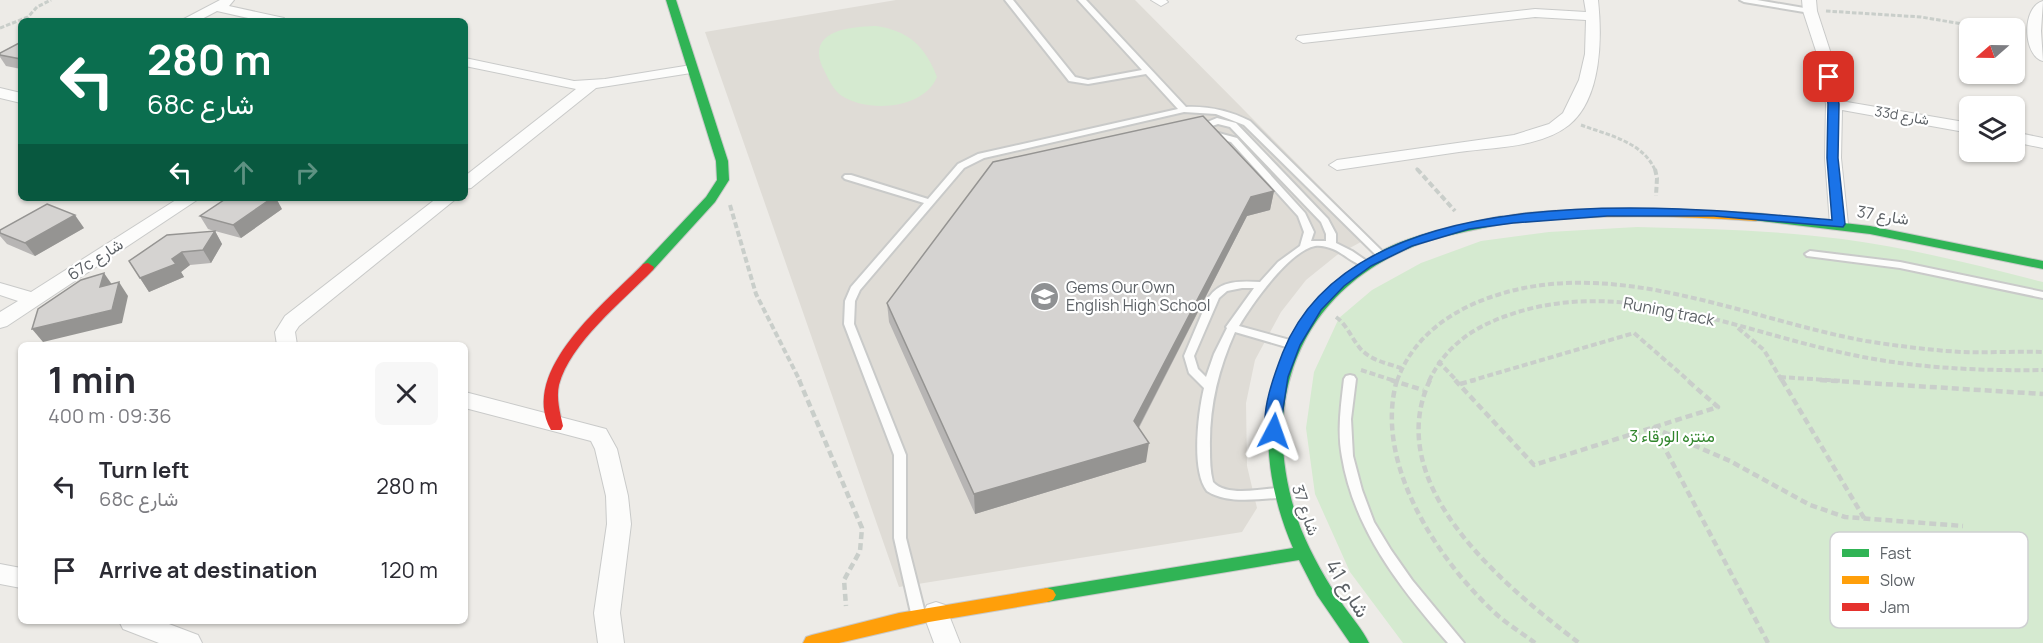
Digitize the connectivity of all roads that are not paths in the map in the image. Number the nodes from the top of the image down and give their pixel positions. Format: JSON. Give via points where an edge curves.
{"nodes":[{"id":1,"x":231,"y":0,"type":"edge"},
{"id":2,"x":670,"y":0,"type":"edge"},
{"id":3,"x":1009,"y":0,"type":"edge"},
{"id":4,"x":1082,"y":0,"type":"edge"},
{"id":5,"x":1744,"y":0,"type":"edge"},
{"id":6,"x":1810,"y":5,"type":"edge"},
{"id":7,"x":2043,"y":5,"type":"edge"},
{"id":8,"x":216,"y":7,"type":"junction"},
{"id":9,"x":1592,"y":8,"type":"edge"},
{"id":10,"x":193,"y":18,"type":"edge"},
{"id":11,"x":266,"y":18,"type":"edge"},
{"id":12,"x":1303,"y":39,"type":"dead end"},
{"id":13,"x":2043,"y":57,"type":"edge"},
{"id":14,"x":468,"y":63,"type":"edge"},
{"id":15,"x":691,"y":69,"type":"junction"},
{"id":16,"x":1148,"y":71,"type":"junction"},
{"id":17,"x":591,"y":85,"type":"junction"},
{"id":18,"x":0,"y":93,"type":"edge"},
{"id":19,"x":18,"y":97,"type":"edge"},
{"id":20,"x":1834,"y":104,"type":"junction"},
{"id":21,"x":1184,"y":110,"type":"junction"},
{"id":22,"x":1959,"y":126,"type":"edge"},
{"id":23,"x":2025,"y":139,"type":"edge"},
{"id":24,"x":2043,"y":143,"type":"edge"},
{"id":25,"x":1337,"y":165,"type":"dead end"},
{"id":26,"x":848,"y":177,"type":"dead end"},
{"id":27,"x":468,"y":182,"type":"edge"},
{"id":28,"x":186,"y":201,"type":"edge"},
{"id":29,"x":444,"y":201,"type":"edge"},
{"id":30,"x":929,"y":202,"type":"junction"},
{"id":31,"x":1839,"y":224,"type":"junction"},
{"id":32,"x":1332,"y":245,"type":"junction"},
{"id":33,"x":1304,"y":247,"type":"junction"},
{"id":34,"x":1810,"y":254,"type":"dead end"},
{"id":35,"x":1381,"y":255,"type":"junction"},
{"id":36,"x":1366,"y":264,"type":"junction"},
{"id":37,"x":2043,"y":265,"type":"edge"},
{"id":38,"x":1261,"y":285,"type":"junction"},
{"id":39,"x":0,"y":289,"type":"edge"},
{"id":40,"x":2043,"y":295,"type":"edge"},
{"id":41,"x":33,"y":299,"type":"junction"},
{"id":42,"x":0,"y":321,"type":"edge"},
{"id":43,"x":1231,"y":327,"type":"junction"},
{"id":44,"x":287,"y":342,"type":"edge"},
{"id":45,"x":1293,"y":345,"type":"junction"},
{"id":46,"x":1350,"y":379,"type":"road end"},
{"id":47,"x":1209,"y":387,"type":"junction"},
{"id":48,"x":468,"y":401,"type":"edge"},
{"id":49,"x":556,"y":426,"type":"junction"},
{"id":50,"x":1281,"y":493,"type":"junction"},
{"id":51,"x":1303,"y":554,"type":"junction"},
{"id":52,"x":0,"y":574,"type":"edge"},
{"id":53,"x":18,"y":577,"type":"edge"},
{"id":54,"x":927,"y":615,"type":"junction"},
{"id":55,"x":140,"y":624,"type":"edge"},
{"id":56,"x":189,"y":643,"type":"edge"},
{"id":57,"x":611,"y":643,"type":"edge"},
{"id":58,"x":812,"y":643,"type":"edge"},
{"id":59,"x":947,"y":643,"type":"edge"},
{"id":60,"x":1360,"y":643,"type":"edge"},
{"id":61,"x":1457,"y":643,"type":"edge"}],
"edges":[{"from":1,"to":8,"type":"street"},
{"from":2,"to":15,"type":"street"},
{"from":3,"to":16,"type":"lane","via":[[1072,79],[1089,82]]},
{"from":4,"to":16,"type":"lane"},
{"from":5,"to":6,"type":"lane"},
{"from":6,"to":20,"type":"street"},
{"from":7,"to":13,"type":"street","via":[[2033,30]]},
{"from":8,"to":10,"type":"street"},
{"from":8,"to":11,"type":"street"},
{"from":9,"to":12,"type":"street"},
{"from":9,"to":25,"type":"street","via":[[1593,56],[1588,77],[1566,120],[1552,129]]},
{"from":14,"to":17,"type":"street","via":[[560,83]]},
{"from":15,"to":17,"type":"street"},
{"from":15,"to":49,"type":"street","via":[[722,162],[723,180],[711,199],[559,365],[550,386]]},
{"from":16,"to":21,"type":"lane"},
{"from":17,"to":27,"type":"street"},
{"from":18,"to":19,"type":"street"},
{"from":20,"to":22,"type":"street","name":"33d شارع"},
{"from":20,"to":31,"type":"street","via":[[1833,158]]},
{"from":21,"to":30,"type":"lane","via":[[981,156],[961,166]]},
{"from":21,"to":35,"type":"lane","via":[[1211,110],[1246,123]]},
{"from":23,"to":24,"type":"street"},
{"from":26,"to":30,"type":"lane"},
{"from":28,"to":41,"type":"street","name":"67c شارع"},
{"from":29,"to":44,"type":"street","via":[[292,321],[285,332]]},
{"from":30,"to":54,"type":"lane","via":[[855,289],[848,312],[849,324],[900,455],[900,538]]},
{"from":31,"to":35,"type":"street","name":"شارع 37","via":[[1656,212],[1559,215],[1467,225]]},
{"from":31,"to":37,"type":"street","name":"شارع 37"},
{"from":32,"to":33,"type":"lane","via":[[1316,243]]},
{"from":32,"to":33,"type":"lane","via":[[1324,221],[1233,125],[1217,121],[1208,125],[1210,134],[1236,142],[1302,215],[1309,232]]},
{"from":32,"to":36,"type":"lane"},
{"from":33,"to":38,"type":"lane"},
{"from":34,"to":40,"type":"lane","via":[[1900,265]]},
{"from":35,"to":36,"type":"street","name":"شارع 37"},
{"from":36,"to":45,"type":"street","name":"شارع 37","via":[[1317,307]]},
{"from":38,"to":43,"type":"lane"},
{"from":38,"to":47,"type":"lane","via":[[1231,286],[1214,297],[1189,356],[1193,370]]},
{"from":39,"to":41,"type":"street"},
{"from":41,"to":42,"type":"street","name":"67c شارع"},
{"from":43,"to":45,"type":"lane"},
{"from":43,"to":47,"type":"lane"},
{"from":45,"to":50,"type":"street","name":"شارع 37","via":[[1280,377],[1274,412],[1274,450]]},
{"from":46,"to":61,"type":"lane","via":[[1344,409],[1345,443],[1366,518],[1388,559],[1418,601]]},
{"from":47,"to":50,"type":"lane","via":[[1203,444],[1207,483],[1221,494]]},
{"from":48,"to":49,"type":"street"},
{"from":49,"to":57,"type":"street","via":[[598,435],[606,449],[619,524],[607,614]]},
{"from":50,"to":51,"type":"street","name":"شارع 37"},
{"from":51,"to":54,"type":"street"},
{"from":51,"to":60,"type":"street","name":"شارع 41"},
{"from":52,"to":53,"type":"street"},
{"from":54,"to":58,"type":"street"},
{"from":54,"to":59,"type":"street"},
{"from":55,"to":56,"type":"street"}]}
